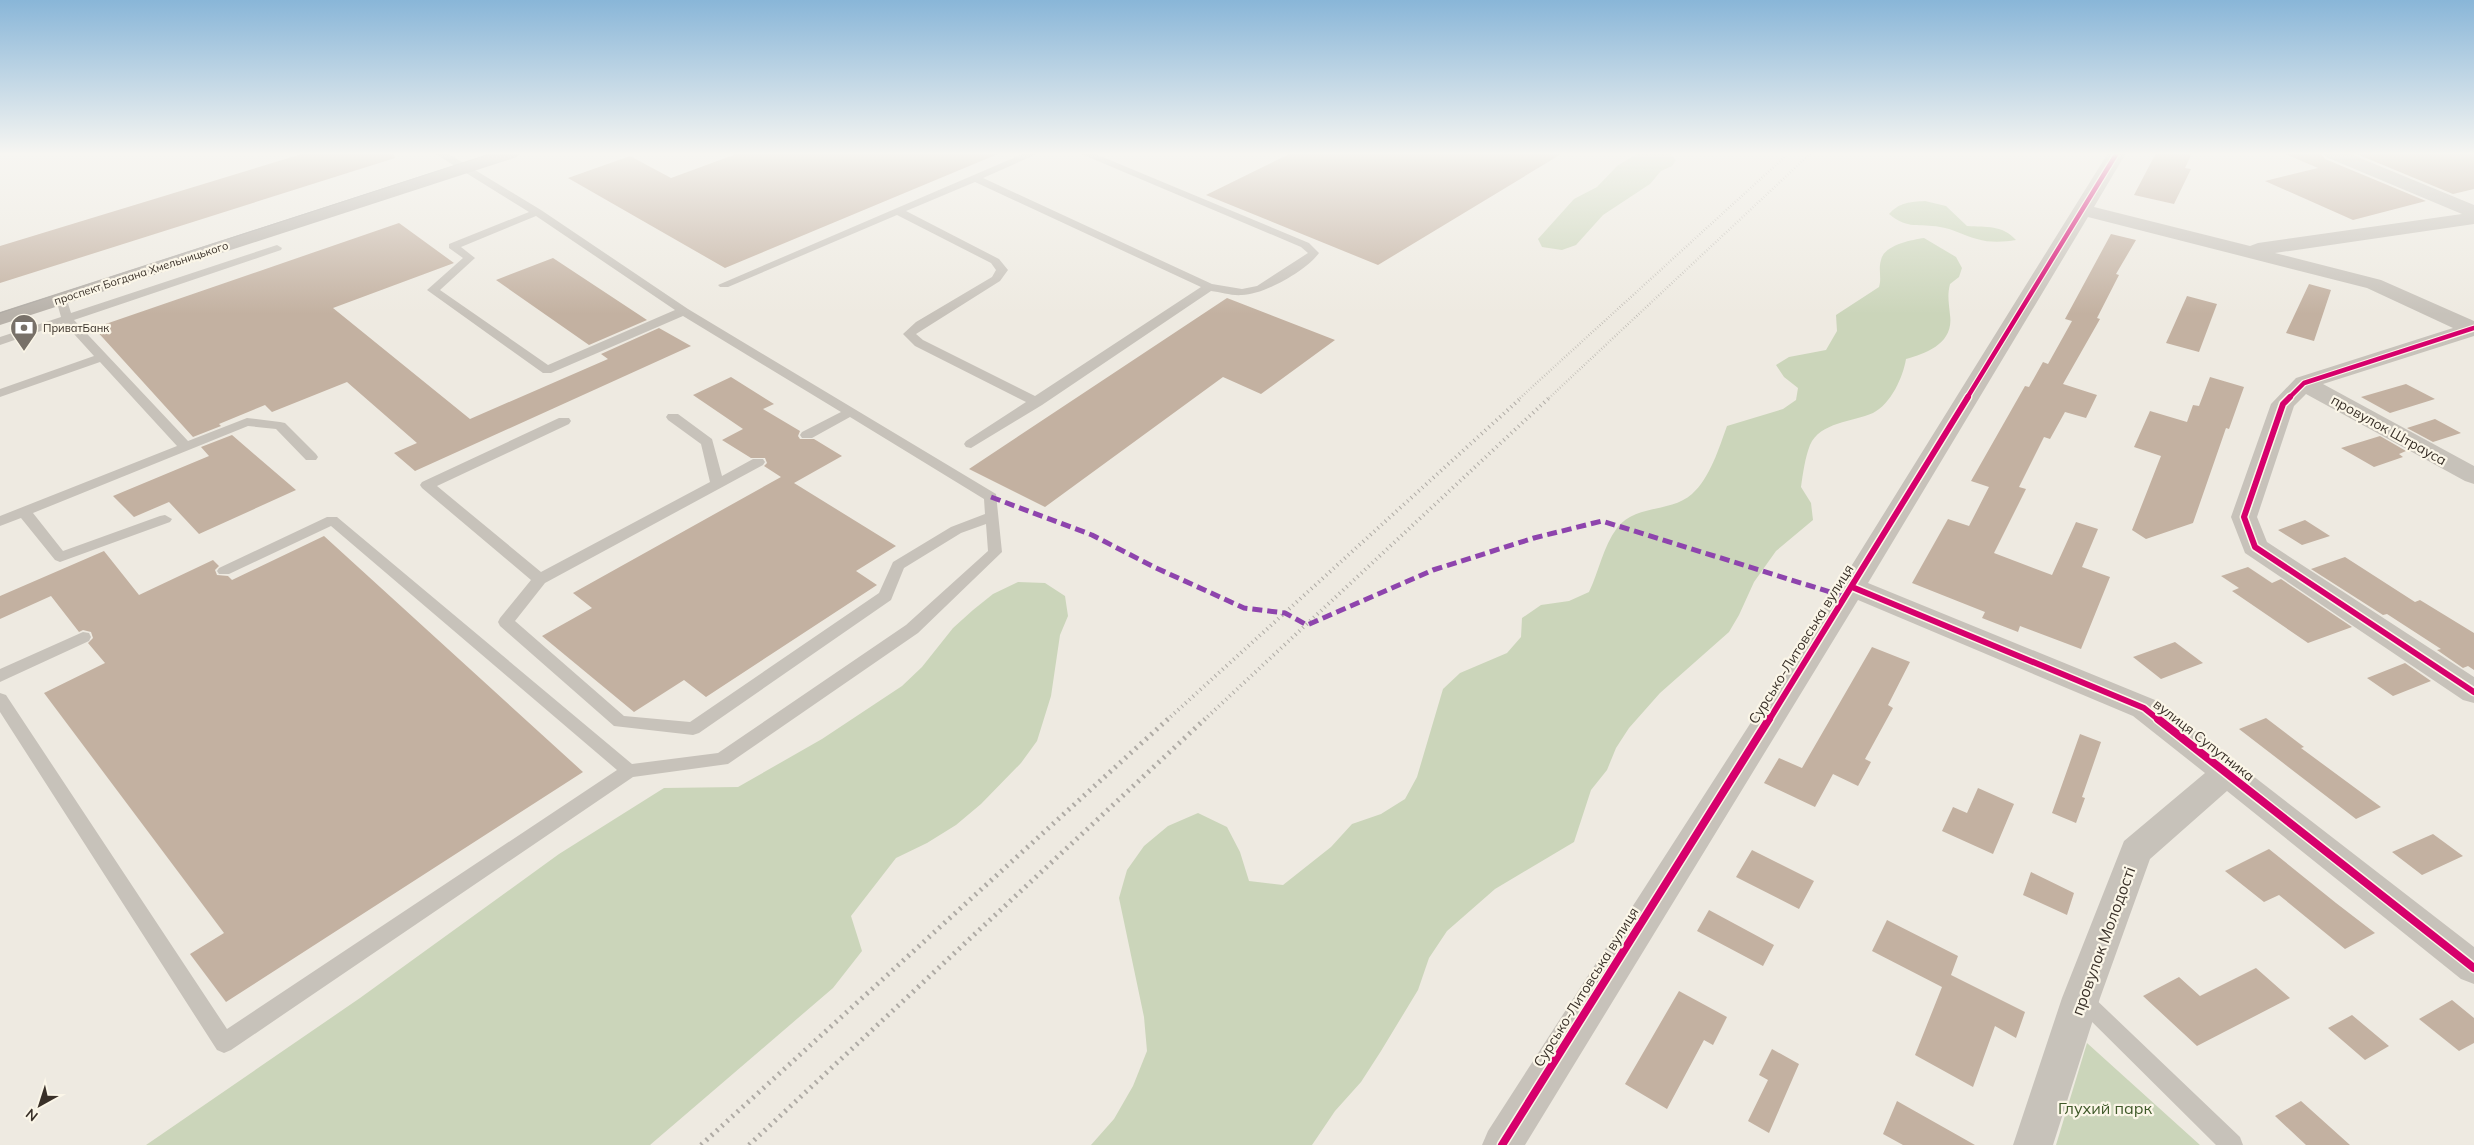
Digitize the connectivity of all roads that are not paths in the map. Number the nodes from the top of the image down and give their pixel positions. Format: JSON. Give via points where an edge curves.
{"nodes":[{"id":1,"x":300,"y":206,"type":"edge"},
{"id":2,"x":319,"y":206,"type":"edge"},
{"id":3,"x":528,"y":206,"type":"edge"},
{"id":4,"x":910,"y":206,"type":"edge"},
{"id":5,"x":1037,"y":206,"type":"edge"},
{"id":6,"x":1212,"y":206,"type":"edge"},
{"id":7,"x":2086,"y":206,"type":"edge"},
{"id":8,"x":2461,"y":206,"type":"edge"},
{"id":9,"x":2084,"y":210,"type":"junction"},
{"id":10,"x":537,"y":212,"type":"junction"},
{"id":11,"x":897,"y":212,"type":"junction"},
{"id":12,"x":2474,"y":212,"type":"edge"},
{"id":13,"x":2474,"y":218,"type":"edge"},
{"id":14,"x":277,"y":248,"type":"dead end"},
{"id":15,"x":2245,"y":250,"type":"junction"},
{"id":16,"x":724,"y":285,"type":"dead end"},
{"id":17,"x":1210,"y":286,"type":"junction"},
{"id":18,"x":62,"y":299,"type":"junction"},
{"id":19,"x":0,"y":301,"type":"edge"},
{"id":20,"x":684,"y":311,"type":"junction"},
{"id":21,"x":0,"y":319,"type":"edge"},
{"id":22,"x":67,"y":319,"type":"junction"},
{"id":23,"x":2474,"y":329,"type":"edge"},
{"id":24,"x":0,"y":342,"type":"edge"},
{"id":25,"x":102,"y":357,"type":"junction"},
{"id":26,"x":2304,"y":383,"type":"junction"},
{"id":27,"x":0,"y":393,"type":"edge"},
{"id":28,"x":1037,"y":402,"type":"junction"},
{"id":29,"x":851,"y":412,"type":"junction"},
{"id":30,"x":673,"y":417,"type":"dead end"},
{"id":31,"x":564,"y":421,"type":"dead end"},
{"id":32,"x":807,"y":435,"type":"dead end"},
{"id":33,"x":971,"y":444,"type":"dead end"},
{"id":34,"x":186,"y":447,"type":"junction"},
{"id":35,"x":311,"y":457,"type":"dead end"},
{"id":36,"x":758,"y":462,"type":"dead end"},
{"id":37,"x":2474,"y":476,"type":"edge"},
{"id":38,"x":717,"y":484,"type":"junction"},
{"id":39,"x":24,"y":512,"type":"junction"},
{"id":40,"x":992,"y":516,"type":"junction"},
{"id":41,"x":165,"y":519,"type":"dead end"},
{"id":42,"x":0,"y":521,"type":"edge"},
{"id":43,"x":224,"y":571,"type":"dead end"},
{"id":44,"x":540,"y":579,"type":"junction"},
{"id":45,"x":1852,"y":587,"type":"junction"},
{"id":46,"x":83,"y":637,"type":"dead end"},
{"id":47,"x":0,"y":676,"type":"edge"},
{"id":48,"x":2474,"y":692,"type":"edge"},
{"id":49,"x":0,"y":699,"type":"edge"},
{"id":50,"x":629,"y":771,"type":"junction"},
{"id":51,"x":2227,"y":773,"type":"junction"},
{"id":52,"x":2474,"y":968,"type":"edge"},
{"id":53,"x":2080,"y":998,"type":"junction"},
{"id":54,"x":1502,"y":1145,"type":"edge"},
{"id":55,"x":2033,"y":1145,"type":"edge"},
{"id":56,"x":2232,"y":1145,"type":"edge"}],
"edges":[{"from":1,"to":19,"type":"main road","name":"проспект Богдана Хмельницького"},
{"from":2,"to":18,"type":"main road","name":"проспект Богдана Хмельницького"},
{"from":3,"to":10,"type":"lane"},
{"from":4,"to":11,"type":"lane"},
{"from":5,"to":17,"type":"lane"},
{"from":6,"to":17,"type":"lane","via":[[1314,252],[1260,290],[1242,292]]},
{"from":7,"to":9,"type":"street","name":"Сурсько-Литовська вулиця"},
{"from":8,"to":12,"type":"street"},
{"from":9,"to":15,"type":"street"},
{"from":9,"to":45,"type":"street","name":"Сурсько-Литовська вулиця"},
{"from":10,"to":20,"type":"lane"},
{"from":10,"to":20,"type":"lane","via":[[453,246],[470,258],[433,290],[547,370]]},
{"from":11,"to":16,"type":"lane"},
{"from":11,"to":28,"type":"lane","via":[[995,261],[1002,270],[996,280],[920,324],[909,334],[919,343]]},
{"from":13,"to":15,"type":"street"},
{"from":14,"to":22,"type":"lane"},
{"from":15,"to":23,"type":"street","via":[[2374,284]]},
{"from":17,"to":28,"type":"lane"},
{"from":18,"to":21,"type":"main road","name":"проспект Богдана Хмельницького"},
{"from":18,"to":22,"type":"lane"},
{"from":20,"to":29,"type":"lane"},
{"from":22,"to":24,"type":"lane"},
{"from":22,"to":25,"type":"lane"},
{"from":23,"to":26,"type":"street"},
{"from":25,"to":27,"type":"lane"},
{"from":25,"to":34,"type":"lane"},
{"from":26,"to":37,"type":"street","name":"провулок Штрауса"},
{"from":26,"to":48,"type":"street","via":[[2282,404],[2244,517],[2256,547]]},
{"from":28,"to":33,"type":"lane"},
{"from":29,"to":32,"type":"lane"},
{"from":29,"to":40,"type":"lane","via":[[991,497]]},
{"from":30,"to":38,"type":"lane","via":[[707,442]]},
{"from":31,"to":44,"type":"lane","via":[[427,485]]},
{"from":34,"to":35,"type":"lane","via":[[247,422],[280,426]]},
{"from":34,"to":39,"type":"lane"},
{"from":36,"to":38,"type":"lane"},
{"from":38,"to":44,"type":"lane"},
{"from":39,"to":41,"type":"lane","via":[[60,557]]},
{"from":39,"to":42,"type":"lane"},
{"from":40,"to":44,"type":"lane","via":[[956,530],[898,565],[886,596],[693,729],[620,722],[506,622]]},
{"from":40,"to":50,"type":"lane","via":[[995,552],[912,629],[722,759]]},
{"from":43,"to":50,"type":"lane","via":[[332,520]]},
{"from":45,"to":51,"type":"street","name":"вулиця Супутника","via":[[2144,708]]},
{"from":45,"to":54,"type":"street","name":"Сурсько-Литовська вулиця"},
{"from":46,"to":47,"type":"lane"},
{"from":49,"to":50,"type":"lane","via":[[224,1043]]},
{"from":51,"to":52,"type":"street","name":"вулиця Супутника"},
{"from":51,"to":53,"type":"street","name":"провулок Молодості","via":[[2136,851]]},
{"from":53,"to":55,"type":"street","name":"провулок Молодості"},
{"from":53,"to":56,"type":"lane"}]}
